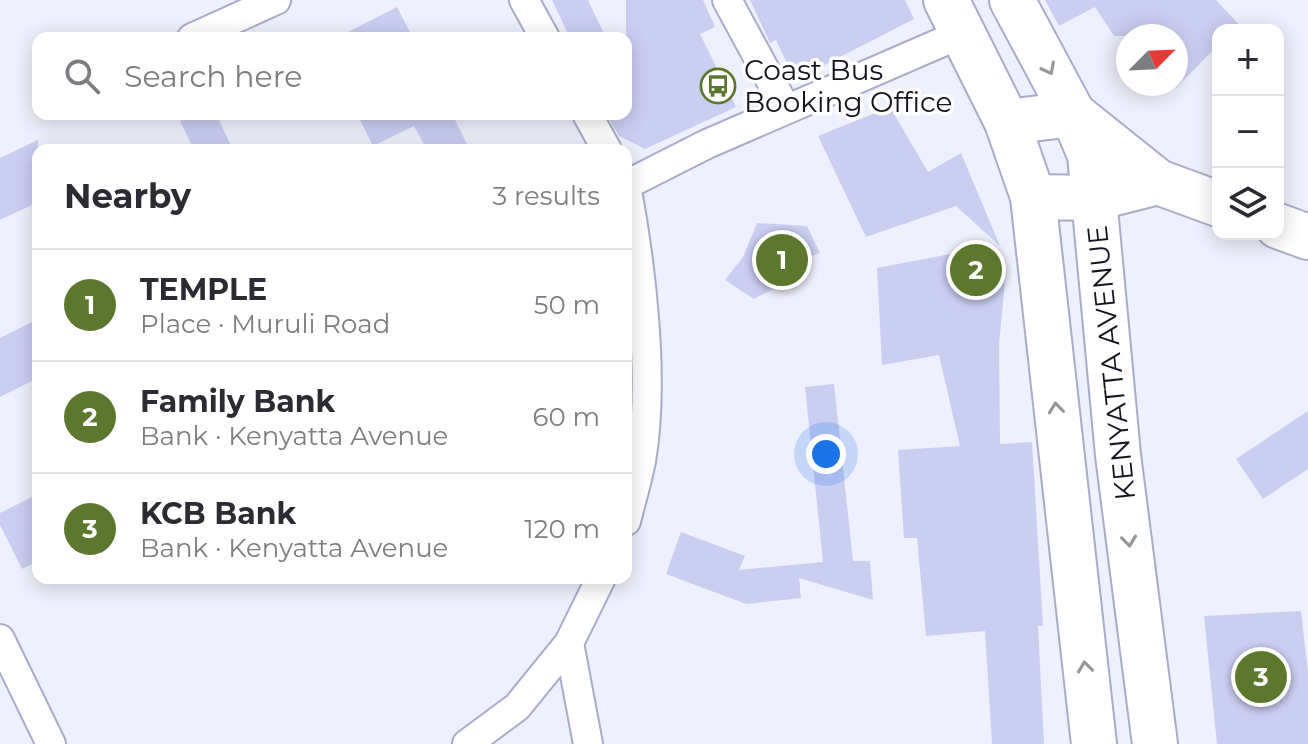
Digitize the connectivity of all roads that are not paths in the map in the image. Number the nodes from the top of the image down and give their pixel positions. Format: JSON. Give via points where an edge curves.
{"nodes":[{"id":1,"x":276,"y":0,"type":"edge"},
{"id":2,"x":524,"y":0,"type":"edge"},
{"id":3,"x":727,"y":0,"type":"edge"},
{"id":4,"x":1012,"y":0,"type":"edge"},
{"id":5,"x":955,"y":17,"type":"edge"},
{"id":6,"x":205,"y":32,"type":"edge"},
{"id":7,"x":542,"y":32,"type":"edge"},
{"id":8,"x":786,"y":109,"type":"junction"},
{"id":9,"x":1073,"y":114,"type":"junction"},
{"id":10,"x":590,"y":120,"type":"edge"},
{"id":11,"x":1007,"y":122,"type":"junction"},
{"id":12,"x":604,"y":144,"type":"edge"},
{"id":13,"x":632,"y":182,"type":"edge"},
{"id":14,"x":1158,"y":182,"type":"junction"},
{"id":15,"x":1033,"y":197,"type":"junction"},
{"id":16,"x":1095,"y":198,"type":"junction"},
{"id":17,"x":1212,"y":202,"type":"edge"},
{"id":18,"x":632,"y":216,"type":"edge"},
{"id":19,"x":1284,"y":228,"type":"edge"},
{"id":20,"x":1308,"y":237,"type":"edge"},
{"id":21,"x":632,"y":496,"type":"edge"},
{"id":22,"x":598,"y":584,"type":"edge"},
{"id":23,"x":0,"y":639,"type":"edge"},
{"id":24,"x":569,"y":643,"type":"junction"},
{"id":25,"x":51,"y":744,"type":"edge"},
{"id":26,"x":467,"y":744,"type":"edge"},
{"id":27,"x":588,"y":744,"type":"edge"},
{"id":28,"x":1094,"y":744,"type":"edge"},
{"id":29,"x":1155,"y":744,"type":"edge"}],
"edges":[{"from":1,"to":6,"type":"street"},
{"from":2,"to":7,"type":"street"},
{"from":3,"to":8,"type":"street"},
{"from":4,"to":9,"type":"main road","name":"KENYATTA AVENUE","one_way":true},
{"from":5,"to":8,"type":"street"},
{"from":5,"to":11,"type":"main road"},
{"from":8,"to":13,"type":"street"},
{"from":9,"to":11,"type":"main road"},
{"from":9,"to":14,"type":"main road"},
{"from":9,"to":16,"type":"main road","name":"KENYATTA AVENUE","via":[[1090,155]]},
{"from":10,"to":12,"type":"street"},
{"from":11,"to":15,"type":"main road"},
{"from":14,"to":16,"type":"main road"},
{"from":14,"to":17,"type":"main road"},
{"from":15,"to":16,"type":"main road"},
{"from":28,"to":15,"type":"main road","one_way":true},
{"from":16,"to":29,"type":"main road","name":"KENYATTA AVENUE","one_way":true,"via":[[1118,455]]},
{"from":18,"to":21,"type":"street","via":[[641,263],[645,396],[641,459]]},
{"from":19,"to":20,"type":"main road"},
{"from":22,"to":24,"type":"street"},
{"from":23,"to":25,"type":"street"},
{"from":24,"to":26,"type":"street","via":[[517,707]]},
{"from":24,"to":27,"type":"street"}]}
